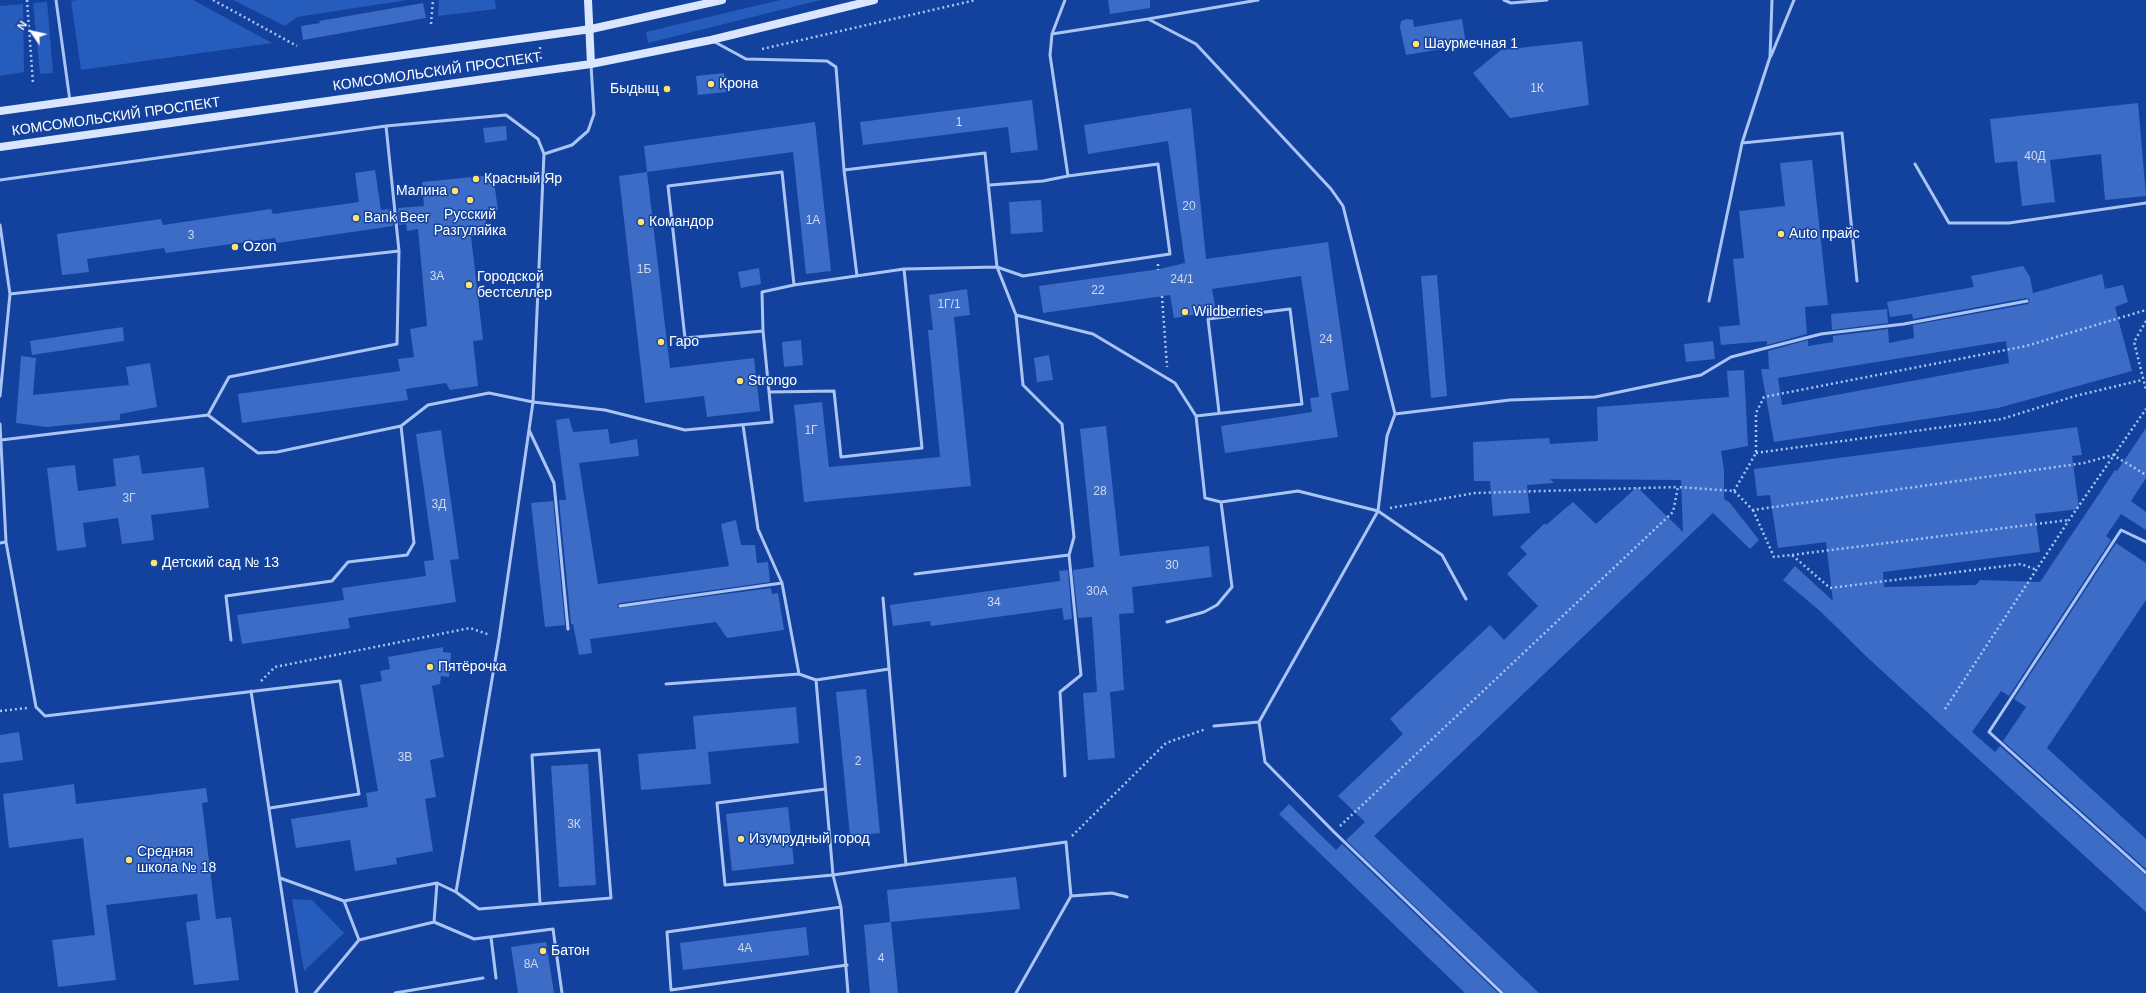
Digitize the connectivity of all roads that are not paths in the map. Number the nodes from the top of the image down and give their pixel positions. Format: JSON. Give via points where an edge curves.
{"nodes":[{"id":1,"x":56,"y":0,"type":"edge"},
{"id":2,"x":588,"y":0,"type":"edge"},
{"id":3,"x":722,"y":0,"type":"edge"},
{"id":4,"x":874,"y":0,"type":"edge"},
{"id":5,"x":1065,"y":0,"type":"edge"},
{"id":6,"x":1258,"y":0,"type":"edge"},
{"id":7,"x":1504,"y":0,"type":"edge"},
{"id":8,"x":1547,"y":0,"type":"edge"},
{"id":9,"x":1772,"y":0,"type":"edge"},
{"id":10,"x":1794,"y":0,"type":"edge"},
{"id":11,"x":1148,"y":19,"type":"junction"},
{"id":12,"x":591,"y":29,"type":"junction"},
{"id":13,"x":1052,"y":34,"type":"junction"},
{"id":14,"x":711,"y":40,"type":"junction"},
{"id":15,"x":1770,"y":58,"type":"junction"},
{"id":16,"x":591,"y":64,"type":"junction"},
{"id":17,"x":70,"y":102,"type":"junction"},
{"id":18,"x":0,"y":111,"type":"edge"},
{"id":19,"x":386,"y":126,"type":"junction"},
{"id":20,"x":1742,"y":143,"type":"junction"},
{"id":21,"x":0,"y":147,"type":"edge"},
{"id":22,"x":544,"y":154,"type":"junction"},
{"id":23,"x":1915,"y":164,"type":"dead end"},
{"id":24,"x":844,"y":170,"type":"junction"},
{"id":25,"x":1068,"y":176,"type":"junction"},
{"id":26,"x":0,"y":180,"type":"edge"},
{"id":27,"x":990,"y":185,"type":"junction"},
{"id":28,"x":2146,"y":203,"type":"edge"},
{"id":29,"x":0,"y":225,"type":"edge"},
{"id":30,"x":399,"y":251,"type":"junction"},
{"id":31,"x":998,"y":267,"type":"junction"},
{"id":32,"x":904,"y":269,"type":"junction"},
{"id":33,"x":857,"y":276,"type":"junction"},
{"id":34,"x":1857,"y":281,"type":"dead end"},
{"id":35,"x":794,"y":285,"type":"junction"},
{"id":36,"x":10,"y":294,"type":"junction"},
{"id":37,"x":1709,"y":301,"type":"dead end"},
{"id":38,"x":2027,"y":301,"type":"dead end"},
{"id":39,"x":1016,"y":315,"type":"junction"},
{"id":40,"x":763,"y":331,"type":"junction"},
{"id":41,"x":770,"y":392,"type":"junction"},
{"id":42,"x":0,"y":396,"type":"edge"},
{"id":43,"x":533,"y":402,"type":"junction"},
{"id":44,"x":1219,"y":412,"type":"junction"},
{"id":45,"x":1395,"y":414,"type":"junction"},
{"id":46,"x":208,"y":415,"type":"junction"},
{"id":47,"x":1196,"y":416,"type":"junction"},
{"id":48,"x":0,"y":424,"type":"edge"},
{"id":49,"x":743,"y":425,"type":"junction"},
{"id":50,"x":402,"y":426,"type":"junction"},
{"id":51,"x":529,"y":430,"type":"junction"},
{"id":52,"x":1,"y":440,"type":"edge"},
{"id":53,"x":1221,"y":502,"type":"junction"},
{"id":54,"x":1378,"y":511,"type":"junction"},
{"id":55,"x":0,"y":542,"type":"edge"},
{"id":56,"x":6,"y":542,"type":"junction"},
{"id":57,"x":2146,"y":542,"type":"edge"},
{"id":58,"x":1069,"y":555,"type":"junction"},
{"id":59,"x":915,"y":574,"type":"dead end"},
{"id":60,"x":782,"y":583,"type":"junction"},
{"id":61,"x":883,"y":598,"type":"dead end"},
{"id":62,"x":1466,"y":599,"type":"dead end"},
{"id":63,"x":620,"y":606,"type":"dead end"},
{"id":64,"x":1167,"y":622,"type":"dead end"},
{"id":65,"x":568,"y":629,"type":"dead end"},
{"id":66,"x":231,"y":640,"type":"dead end"},
{"id":67,"x":889,"y":669,"type":"junction"},
{"id":68,"x":799,"y":674,"type":"junction"},
{"id":69,"x":816,"y":680,"type":"junction"},
{"id":70,"x":666,"y":684,"type":"dead end"},
{"id":71,"x":251,"y":691,"type":"junction"},
{"id":72,"x":1260,"y":722,"type":"junction"},
{"id":73,"x":1214,"y":726,"type":"road end"},
{"id":74,"x":1065,"y":776,"type":"dead end"},
{"id":75,"x":826,"y":790,"type":"junction"},
{"id":76,"x":270,"y":808,"type":"junction"},
{"id":77,"x":906,"y":865,"type":"junction"},
{"id":78,"x":2146,"y":873,"type":"edge"},
{"id":79,"x":833,"y":875,"type":"junction"},
{"id":80,"x":280,"y":878,"type":"junction"},
{"id":81,"x":437,"y":883,"type":"junction"},
{"id":82,"x":456,"y":892,"type":"junction"},
{"id":83,"x":1071,"y":896,"type":"junction"},
{"id":84,"x":1127,"y":897,"type":"dead end"},
{"id":85,"x":344,"y":900,"type":"junction"},
{"id":86,"x":540,"y":904,"type":"junction"},
{"id":87,"x":841,"y":907,"type":"junction"},
{"id":88,"x":434,"y":922,"type":"junction"},
{"id":89,"x":490,"y":937,"type":"junction"},
{"id":90,"x":359,"y":940,"type":"junction"},
{"id":91,"x":847,"y":965,"type":"junction"},
{"id":92,"x":483,"y":978,"type":"dead end"},
{"id":93,"x":496,"y":978,"type":"dead end"},
{"id":94,"x":297,"y":993,"type":"edge"},
{"id":95,"x":315,"y":993,"type":"edge"},
{"id":96,"x":395,"y":993,"type":"edge"},
{"id":97,"x":562,"y":993,"type":"edge"},
{"id":98,"x":848,"y":993,"type":"edge"},
{"id":99,"x":1016,"y":993,"type":"edge"},
{"id":100,"x":1502,"y":993,"type":"edge"}],
"edges":[{"from":1,"to":17,"type":"lane"},
{"from":2,"to":12,"type":"main road"},
{"from":3,"to":12,"type":"main road","name":"КОМСОМОЛЬСКИЙ ПРОСПЕКТ"},
{"from":4,"to":14,"type":"main road","name":"КОМСОМОЛЬСКИЙ ПРОСПЕКТ"},
{"from":5,"to":13,"type":"lane"},
{"from":6,"to":11,"type":"lane"},
{"from":7,"to":8,"type":"lane","via":[[1511,3]]},
{"from":9,"to":15,"type":"lane"},
{"from":10,"to":15,"type":"lane"},
{"from":11,"to":13,"type":"lane"},
{"from":11,"to":45,"type":"lane","via":[[1196,44],[1332,189],[1343,206]]},
{"from":12,"to":16,"type":"main road"},
{"from":12,"to":17,"type":"main road","name":"КОМСОМОЛЬСКИЙ ПРОСПЕКТ"},
{"from":13,"to":25,"type":"lane","via":[[1050,55]]},
{"from":14,"to":16,"type":"main road","name":"КОМСОМОЛЬСКИЙ ПРОСПЕКТ"},
{"from":14,"to":24,"type":"lane","via":[[746,60],[827,61],[836,67]]},
{"from":15,"to":20,"type":"lane"},
{"from":16,"to":21,"type":"main road","name":"КОМСОМОЛЬСКИЙ ПРОСПЕКТ"},
{"from":16,"to":22,"type":"lane","via":[[594,114],[588,131],[572,145]]},
{"from":17,"to":18,"type":"main road","name":"КОМСОМОЛЬСКИЙ ПРОСПЕКТ"},
{"from":19,"to":22,"type":"lane","via":[[506,115],[538,139]]},
{"from":19,"to":26,"type":"lane"},
{"from":19,"to":30,"type":"lane"},
{"from":20,"to":34,"type":"lane","via":[[1842,133]]},
{"from":20,"to":37,"type":"lane"},
{"from":22,"to":43,"type":"lane"},
{"from":23,"to":28,"type":"lane","via":[[1949,223],[2009,223]]},
{"from":24,"to":27,"type":"lane","via":[[986,154]]},
{"from":24,"to":33,"type":"lane"},
{"from":25,"to":27,"type":"lane","via":[[1043,181]]},
{"from":25,"to":31,"type":"lane","via":[[1158,164],[1170,254],[1022,276]]},
{"from":27,"to":31,"type":"lane"},
{"from":29,"to":36,"type":"lane"},
{"from":30,"to":36,"type":"lane"},
{"from":30,"to":46,"type":"lane","via":[[396,344],[229,377]]},
{"from":31,"to":32,"type":"lane"},
{"from":31,"to":39,"type":"lane"},
{"from":32,"to":33,"type":"lane"},
{"from":32,"to":41,"type":"lane","via":[[922,448],[841,457],[834,391]]},
{"from":33,"to":35,"type":"lane"},
{"from":35,"to":40,"type":"lane","via":[[762,292]]},
{"from":35,"to":40,"type":"lane","via":[[782,172],[668,186],[685,338]]},
{"from":36,"to":42,"type":"lane"},
{"from":38,"to":45,"type":"lane","via":[[1904,324],[1821,334],[1732,357],[1701,375],[1595,397],[1510,400]]},
{"from":39,"to":47,"type":"lane","via":[[1093,334],[1174,383]]},
{"from":39,"to":58,"type":"lane","via":[[1023,385],[1062,424],[1074,538]]},
{"from":40,"to":41,"type":"lane"},
{"from":41,"to":49,"type":"lane","via":[[772,422]]},
{"from":43,"to":49,"type":"lane","via":[[605,410],[685,430]]},
{"from":43,"to":50,"type":"lane","via":[[489,393],[428,405]]},
{"from":43,"to":51,"type":"lane"},
{"from":44,"to":44,"type":"lane","via":[[1302,404],[1290,308],[1208,319]]},
{"from":44,"to":47,"type":"lane"},
{"from":45,"to":54,"type":"lane","via":[[1387,436]]},
{"from":46,"to":50,"type":"lane","via":[[258,453],[277,452]]},
{"from":46,"to":52,"type":"lane"},
{"from":47,"to":53,"type":"lane","via":[[1205,498]]},
{"from":48,"to":52,"type":"lane"},
{"from":49,"to":60,"type":"lane","via":[[758,529]]},
{"from":50,"to":66,"type":"lane","via":[[414,543],[407,555],[348,562],[332,581],[226,596]]},
{"from":51,"to":65,"type":"lane","via":[[554,483]]},
{"from":51,"to":82,"type":"lane","via":[[499,638]]},
{"from":52,"to":56,"type":"lane"},
{"from":53,"to":54,"type":"lane","via":[[1298,491]]},
{"from":53,"to":64,"type":"lane","via":[[1232,587],[1217,605],[1204,612]]},
{"from":54,"to":62,"type":"lane","via":[[1442,555]]},
{"from":54,"to":72,"type":"lane"},
{"from":55,"to":56,"type":"lane"},
{"from":56,"to":71,"type":"lane","via":[[36,707],[45,716]]},
{"from":57,"to":78,"type":"lane","via":[[2121,530],[1989,732]]},
{"from":58,"to":59,"type":"lane"},
{"from":58,"to":74,"type":"lane","via":[[1081,675],[1060,692]]},
{"from":60,"to":63,"type":"lane"},
{"from":60,"to":68,"type":"lane"},
{"from":61,"to":67,"type":"lane"},
{"from":67,"to":69,"type":"lane"},
{"from":67,"to":77,"type":"lane"},
{"from":68,"to":69,"type":"lane"},
{"from":68,"to":70,"type":"lane"},
{"from":69,"to":75,"type":"lane"},
{"from":71,"to":76,"type":"lane"},
{"from":71,"to":76,"type":"lane","via":[[340,681],[359,794]]},
{"from":72,"to":73,"type":"lane"},
{"from":72,"to":100,"type":"lane","via":[[1265,762]]},
{"from":75,"to":79,"type":"lane"},
{"from":75,"to":79,"type":"lane","via":[[717,803],[725,885]]},
{"from":76,"to":80,"type":"lane"},
{"from":77,"to":79,"type":"lane"},
{"from":77,"to":83,"type":"lane","via":[[1066,842]]},
{"from":79,"to":87,"type":"lane"},
{"from":80,"to":85,"type":"lane"},
{"from":80,"to":94,"type":"lane"},
{"from":81,"to":82,"type":"lane"},
{"from":81,"to":85,"type":"lane"},
{"from":81,"to":88,"type":"lane"},
{"from":82,"to":86,"type":"lane","via":[[479,909]]},
{"from":83,"to":84,"type":"lane","via":[[1112,893]]},
{"from":83,"to":99,"type":"lane"},
{"from":85,"to":90,"type":"lane"},
{"from":86,"to":86,"type":"lane","via":[[611,898],[599,750],[532,755]]},
{"from":87,"to":91,"type":"lane"},
{"from":87,"to":91,"type":"lane","via":[[667,932],[671,990]]},
{"from":88,"to":89,"type":"lane","via":[[474,939]]},
{"from":88,"to":90,"type":"lane"},
{"from":89,"to":93,"type":"lane"},
{"from":89,"to":97,"type":"lane","via":[[553,929]]},
{"from":90,"to":95,"type":"lane"},
{"from":91,"to":98,"type":"lane"},
{"from":92,"to":96,"type":"lane"}]}
